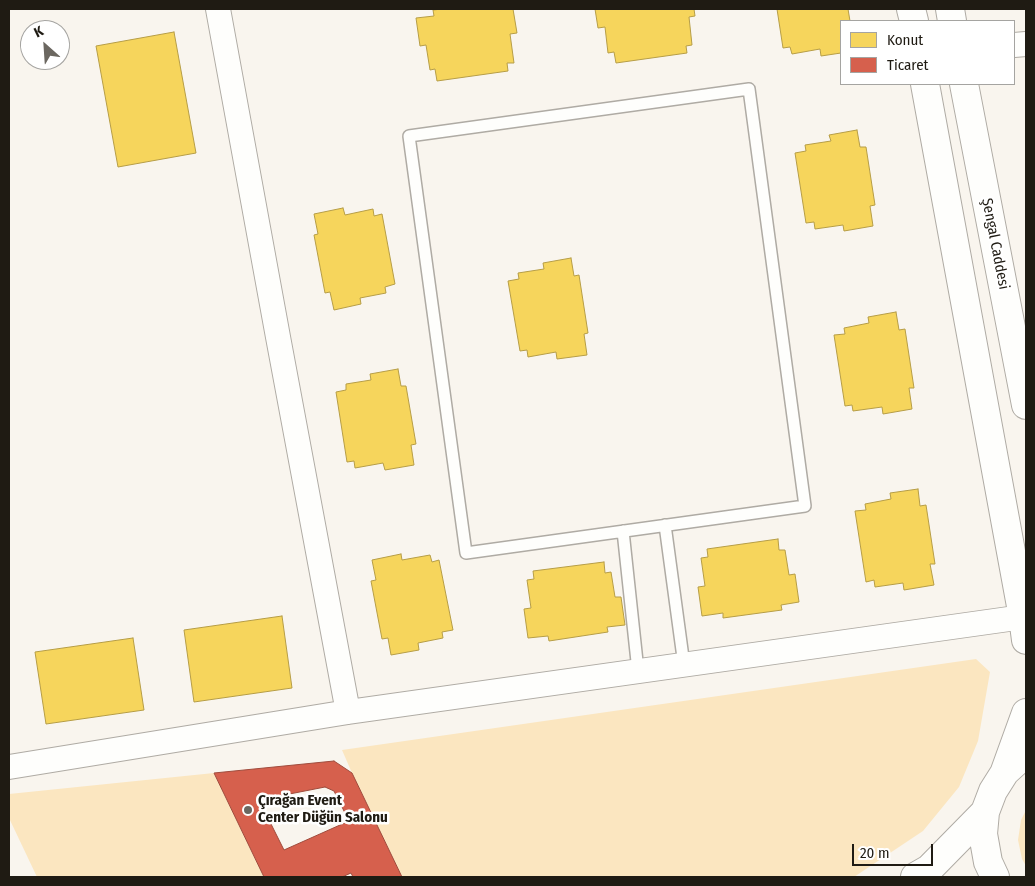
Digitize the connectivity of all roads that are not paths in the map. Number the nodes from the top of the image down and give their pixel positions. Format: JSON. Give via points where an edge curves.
{"nodes":[{"id":1,"x":218,"y":9,"type":"edge"},
{"id":2,"x":925,"y":85,"type":"edge"},
{"id":3,"x":964,"y":85,"type":"edge"},
{"id":4,"x":1026,"y":405,"type":"edge"},
{"id":5,"x":665,"y":525,"type":"junction"},
{"id":6,"x":623,"y":531,"type":"junction"},
{"id":7,"x":1025,"y":629,"type":"edge"},
{"id":8,"x":684,"y":664,"type":"junction"},
{"id":9,"x":638,"y":671,"type":"junction"},
{"id":10,"x":348,"y":712,"type":"junction"},
{"id":11,"x":1026,"y":713,"type":"edge"},
{"id":12,"x":1026,"y":753,"type":"edge"},
{"id":13,"x":9,"y":767,"type":"edge"},
{"id":14,"x":1005,"y":772,"type":"junction"},
{"id":15,"x":985,"y":812,"type":"junction"},
{"id":16,"x":915,"y":877,"type":"edge"},
{"id":17,"x":995,"y":877,"type":"edge"}],
"edges":[{"from":1,"to":10,"type":"street"},
{"from":2,"to":7,"type":"main road"},
{"from":3,"to":4,"type":"main road","name":"Şengal Caddesi"},
{"from":5,"to":6,"type":"lane"},
{"from":5,"to":6,"type":"lane","via":[[805,506],[749,89],[409,136],[466,553]]},
{"from":5,"to":8,"type":"lane"},
{"from":6,"to":9,"type":"lane"},
{"from":7,"to":8,"type":"street"},
{"from":8,"to":9,"type":"street"},
{"from":9,"to":10,"type":"street"},
{"from":10,"to":13,"type":"street"},
{"from":11,"to":14,"type":"main road"},
{"from":12,"to":14,"type":"main road"},
{"from":14,"to":15,"type":"main road"},
{"from":15,"to":16,"type":"main road","via":[[929,869]]},
{"from":15,"to":17,"type":"main road","via":[[983,834],[988,862]]}]}
